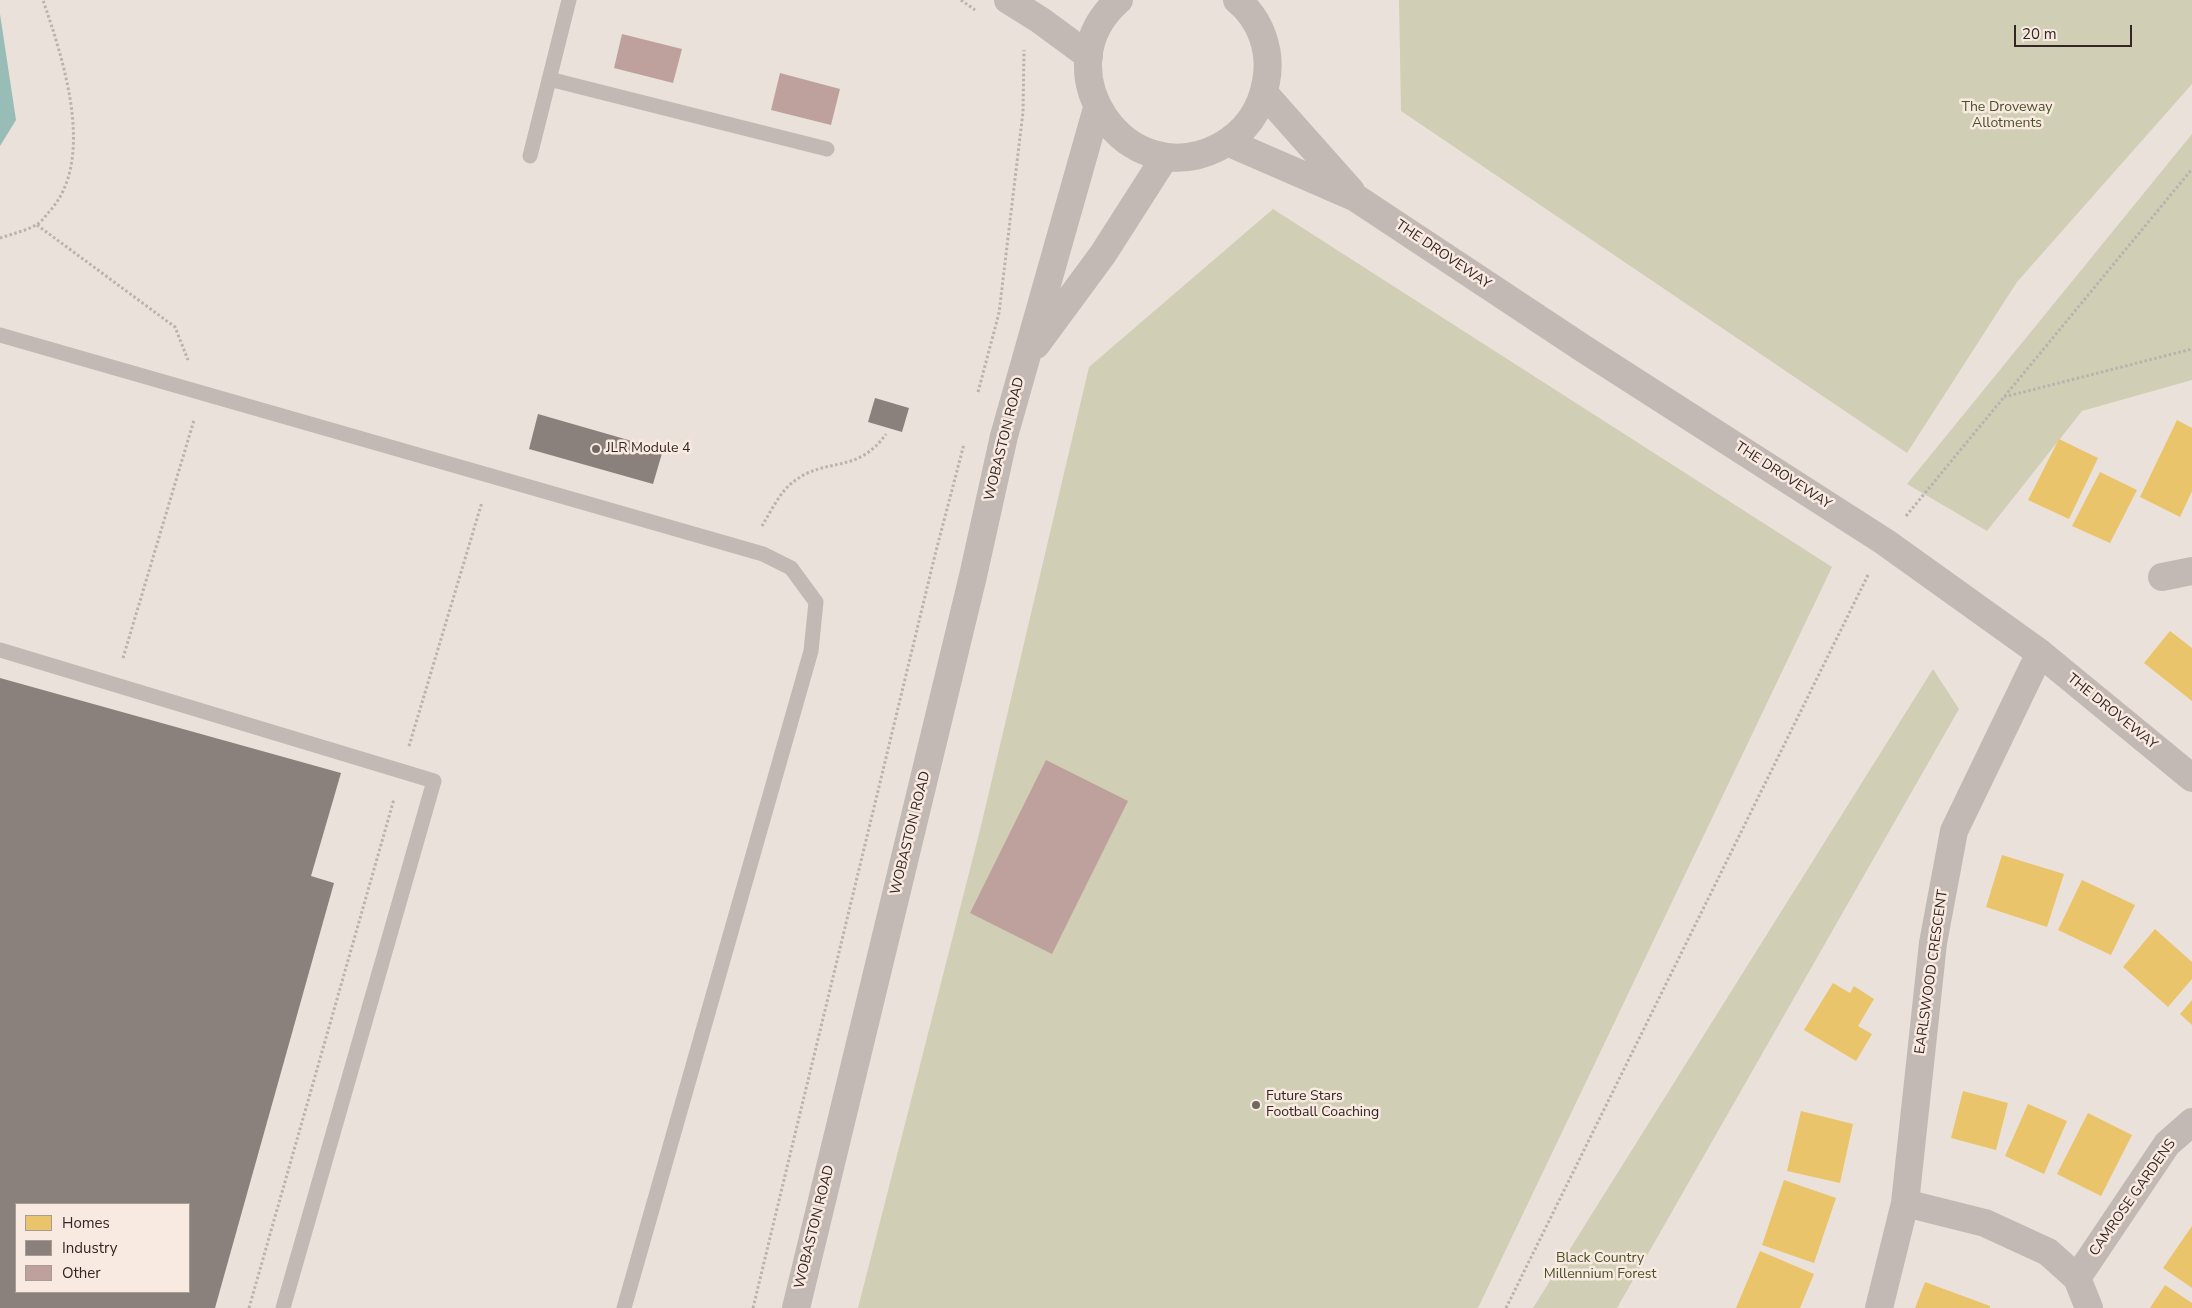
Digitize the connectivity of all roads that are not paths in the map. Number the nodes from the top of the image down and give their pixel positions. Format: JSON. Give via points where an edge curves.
{"nodes":[{"id":1,"x":569,"y":0,"type":"edge"},
{"id":2,"x":1008,"y":0,"type":"edge"},
{"id":3,"x":1119,"y":0,"type":"edge"},
{"id":4,"x":1249,"y":6,"type":"edge"},
{"id":5,"x":1089,"y":56,"type":"junction"},
{"id":6,"x":549,"y":79,"type":"junction"},
{"id":7,"x":1264,"y":93,"type":"junction"},
{"id":8,"x":1097,"y":108,"type":"junction"},
{"id":9,"x":1228,"y":142,"type":"junction"},
{"id":10,"x":827,"y":149,"type":"dead end"},
{"id":11,"x":530,"y":156,"type":"dead end"},
{"id":12,"x":1165,"y":157,"type":"junction"},
{"id":13,"x":1356,"y":198,"type":"junction"},
{"id":14,"x":0,"y":334,"type":"edge"},
{"id":15,"x":1026,"y":358,"type":"junction"},
{"id":16,"x":2192,"y":571,"type":"edge"},
{"id":17,"x":2162,"y":578,"type":"dead end"},
{"id":18,"x":0,"y":650,"type":"edge"},
{"id":19,"x":2040,"y":654,"type":"junction"},
{"id":20,"x":2192,"y":778,"type":"edge"},
{"id":21,"x":2192,"y":1122,"type":"edge"},
{"id":22,"x":1905,"y":1203,"type":"junction"},
{"id":23,"x":2077,"y":1278,"type":"junction"},
{"id":24,"x":283,"y":1308,"type":"edge"},
{"id":25,"x":624,"y":1308,"type":"edge"},
{"id":26,"x":796,"y":1308,"type":"edge"},
{"id":27,"x":1879,"y":1308,"type":"edge"},
{"id":28,"x":2089,"y":1308,"type":"edge"}],
"edges":[{"from":1,"to":6,"type":"lane"},
{"from":2,"to":5,"type":"street"},
{"from":3,"to":5,"type":"street","via":[[1103,18],[1094,35]]},
{"from":4,"to":7,"type":"street","via":[[1263,37],[1267,56]]},
{"from":5,"to":8,"type":"street","via":[[1090,88]]},
{"from":6,"to":10,"type":"lane"},
{"from":6,"to":11,"type":"lane"},
{"from":7,"to":9,"type":"street","via":[[1257,111],[1244,129]]},
{"from":7,"to":13,"type":"street","name":"THE DROVEWAY"},
{"from":8,"to":12,"type":"street","via":[[1125,141],[1143,151]]},
{"from":8,"to":15,"type":"street","name":"WOBASTON ROAD"},
{"from":9,"to":12,"type":"street","via":[[1207,153],[1184,158]]},
{"from":9,"to":13,"type":"street","name":"THE DROVEWAY"},
{"from":12,"to":15,"type":"street","name":"WOBASTON ROAD","via":[[1103,254]]},
{"from":13,"to":19,"type":"street","name":"THE DROVEWAY","via":[[1885,542]]},
{"from":14,"to":25,"type":"lane","via":[[752,551],[792,568],[816,602],[811,651]]},
{"from":15,"to":26,"type":"street","name":"WOBASTON ROAD","via":[[1004,436]]},
{"from":16,"to":17,"type":"street"},
{"from":18,"to":24,"type":"lane","via":[[434,781]]},
{"from":19,"to":20,"type":"street","name":"THE DROVEWAY"},
{"from":19,"to":22,"type":"street","name":"EARLSWOOD CRESCENT","via":[[1954,831],[1933,943]]},
{"from":21,"to":23,"type":"street","name":"CAMROSE GARDENS","via":[[2168,1144]]},
{"from":22,"to":23,"type":"street","via":[[1984,1223],[2048,1252]]},
{"from":22,"to":27,"type":"street","name":"EARLSWOOD CRESCENT"},
{"from":23,"to":28,"type":"street"}]}
